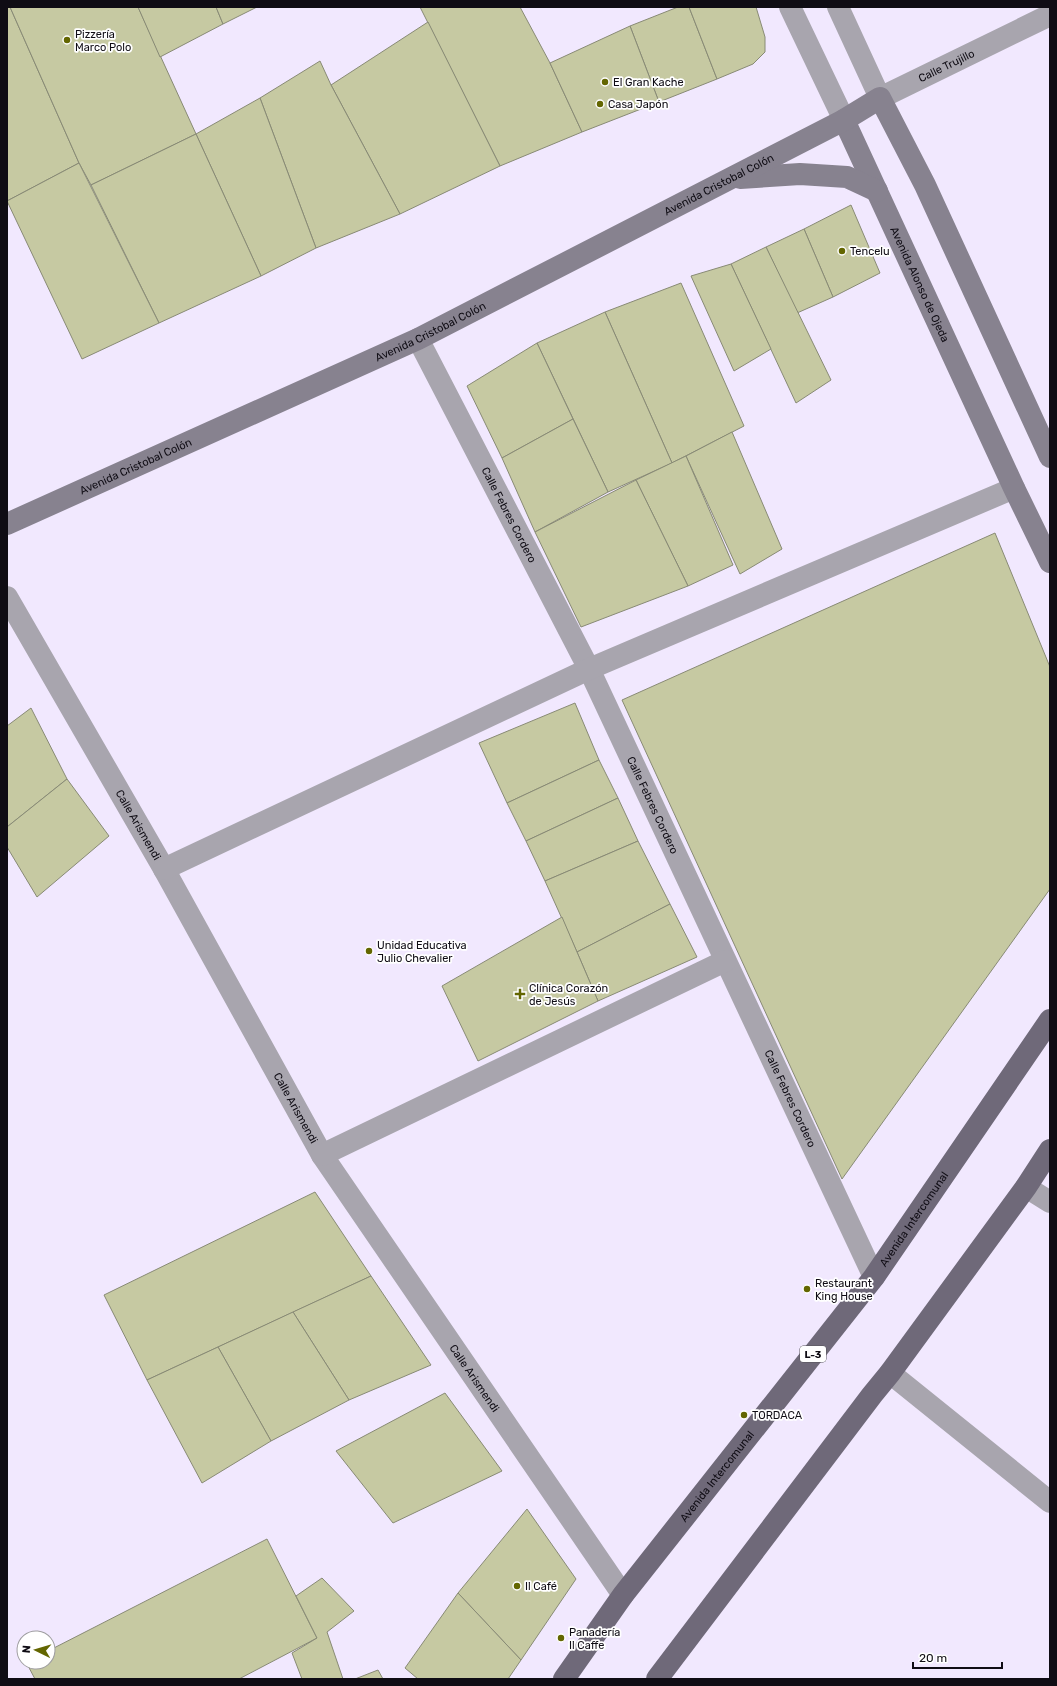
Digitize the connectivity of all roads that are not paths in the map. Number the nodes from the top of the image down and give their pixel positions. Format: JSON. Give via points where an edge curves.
{"nodes":[{"id":1,"x":790,"y":7,"type":"edge"},
{"id":2,"x":838,"y":7,"type":"edge"},
{"id":3,"x":1050,"y":15,"type":"edge"},
{"id":4,"x":880,"y":98,"type":"junction"},
{"id":5,"x":844,"y":120,"type":"junction"},
{"id":6,"x":731,"y":178,"type":"junction"},
{"id":7,"x":877,"y":191,"type":"junction"},
{"id":8,"x":418,"y":339,"type":"junction"},
{"id":9,"x":1050,"y":457,"type":"edge"},
{"id":10,"x":1014,"y":488,"type":"junction"},
{"id":11,"x":7,"y":524,"type":"edge"},
{"id":12,"x":1050,"y":562,"type":"edge"},
{"id":13,"x":7,"y":596,"type":"edge"},
{"id":14,"x":589,"y":669,"type":"junction"},
{"id":15,"x":164,"y":868,"type":"junction"},
{"id":16,"x":725,"y":961,"type":"junction"},
{"id":17,"x":1050,"y":1020,"type":"edge"},
{"id":18,"x":1050,"y":1150,"type":"edge"},
{"id":19,"x":322,"y":1155,"type":"junction"},
{"id":20,"x":1026,"y":1187,"type":"junction"},
{"id":21,"x":1050,"y":1202,"type":"edge"},
{"id":22,"x":874,"y":1277,"type":"junction"},
{"id":23,"x":890,"y":1373,"type":"junction"},
{"id":24,"x":1050,"y":1502,"type":"edge"},
{"id":25,"x":623,"y":1595,"type":"junction"},
{"id":26,"x":564,"y":1679,"type":"edge"},
{"id":27,"x":657,"y":1679,"type":"edge"}],
"edges":[{"from":1,"to":5,"type":"street","name":"Avenida Alonso de Ojeda"},
{"from":2,"to":4,"type":"street"},
{"from":3,"to":4,"type":"street","name":"Calle Trujillo"},
{"from":4,"to":5,"type":"street","name":"Calle Trujillo"},
{"from":4,"to":9,"type":"street","via":[[925,185]]},
{"from":5,"to":6,"type":"street","name":"Avenida Cristobal Colón"},
{"from":5,"to":7,"type":"street","name":"Avenida Alonso de Ojeda"},
{"from":6,"to":7,"type":"street","via":[[800,174],[847,177]]},
{"from":6,"to":8,"type":"street","name":"Avenida Cristobal Colón"},
{"from":7,"to":10,"type":"street","name":"Avenida Alonso de Ojeda"},
{"from":8,"to":11,"type":"street","name":"Avenida Cristobal Colón"},
{"from":8,"to":14,"type":"street","name":"Calle Febres Cordero"},
{"from":10,"to":12,"type":"street","name":"Avenida Alonso de Ojeda"},
{"from":10,"to":14,"type":"street"},
{"from":13,"to":15,"type":"street","name":"Calle Arismendi"},
{"from":14,"to":15,"type":"street"},
{"from":14,"to":16,"type":"street","name":"Calle Febres Cordero"},
{"from":15,"to":19,"type":"street","name":"Calle Arismendi"},
{"from":16,"to":19,"type":"street"},
{"from":16,"to":22,"type":"street","name":"Calle Febres Cordero"},
{"from":17,"to":22,"type":"main road","name":"Avenida Intercomunal","number":"L-3"},
{"from":18,"to":20,"type":"main road"},
{"from":19,"to":25,"type":"street","name":"Calle Arismendi"},
{"from":20,"to":21,"type":"street"},
{"from":20,"to":23,"type":"main road"},
{"from":22,"to":25,"type":"main road","name":"Avenida Intercomunal","number":"L-3"},
{"from":23,"to":24,"type":"street"},
{"from":23,"to":27,"type":"main road"},
{"from":25,"to":26,"type":"main road","name":"Avenida Intercomunal","number":"L-3"}]}
